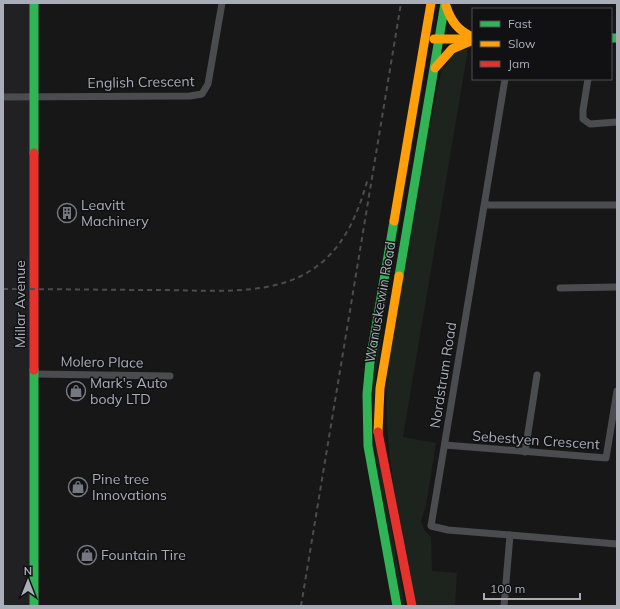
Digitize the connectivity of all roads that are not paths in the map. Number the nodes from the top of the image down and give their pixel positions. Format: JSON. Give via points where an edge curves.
{"nodes":[{"id":1,"x":34,"y":3,"type":"edge"},
{"id":2,"x":222,"y":3,"type":"edge"},
{"id":3,"x":431,"y":3,"type":"edge"},
{"id":4,"x":445,"y":4,"type":"edge"},
{"id":5,"x":472,"y":38,"type":"edge"},
{"id":6,"x":424,"y":39,"type":"junction"},
{"id":7,"x":472,"y":39,"type":"edge"},
{"id":8,"x":439,"y":40,"type":"junction"},
{"id":9,"x":472,"y":40,"type":"edge"},
{"id":10,"x":434,"y":69,"type":"junction"},
{"id":11,"x":505,"y":80,"type":"edge"},
{"id":12,"x":588,"y":80,"type":"edge"},
{"id":13,"x":34,"y":96,"type":"junction"},
{"id":14,"x":3,"y":97,"type":"edge"},
{"id":15,"x":617,"y":122,"type":"edge"},
{"id":16,"x":485,"y":205,"type":"junction"},
{"id":17,"x":617,"y":205,"type":"edge"},
{"id":18,"x":617,"y":287,"type":"edge"},
{"id":19,"x":560,"y":288,"type":"dead end"},
{"id":20,"x":34,"y":374,"type":"junction"},
{"id":21,"x":537,"y":375,"type":"dead end"},
{"id":22,"x":170,"y":376,"type":"dead end"},
{"id":23,"x":617,"y":391,"type":"edge"},
{"id":24,"x":445,"y":445,"type":"junction"},
{"id":25,"x":525,"y":452,"type":"junction"},
{"id":26,"x":510,"y":535,"type":"junction"},
{"id":27,"x":617,"y":544,"type":"edge"},
{"id":28,"x":34,"y":606,"type":"edge"},
{"id":29,"x":397,"y":606,"type":"edge"},
{"id":30,"x":412,"y":606,"type":"edge"},
{"id":31,"x":504,"y":606,"type":"edge"}],
"edges":[{"from":1,"to":13,"type":"main road","name":"Millar Avenue"},
{"from":2,"to":13,"type":"street","name":"English Crescent","via":[[208,84],[202,94]]},
{"from":3,"to":6,"type":"main road","name":"Wanuskewin Road"},
{"from":4,"to":5,"type":"main road","via":[[452,24]]},
{"from":4,"to":8,"type":"main road","name":"Wanuskewin Road"},
{"from":6,"to":8,"type":"main road"},
{"from":6,"to":29,"type":"main road","name":"Wanuskewin Road","via":[[370,362],[367,394],[368,446]]},
{"from":7,"to":8,"type":"main road"},
{"from":8,"to":10,"type":"main road","name":"Wanuskewin Road"},
{"from":9,"to":10,"type":"main road","via":[[452,50]]},
{"from":10,"to":30,"type":"main road","name":"Wanuskewin Road","via":[[382,368],[378,429]]},
{"from":11,"to":16,"type":"street","name":"Nordstrum Road"},
{"from":12,"to":15,"type":"street","via":[[584,119],[590,124]]},
{"from":13,"to":14,"type":"street"},
{"from":13,"to":20,"type":"main road","name":"Millar Avenue"},
{"from":16,"to":17,"type":"street"},
{"from":16,"to":24,"type":"street","name":"Nordstrum Road"},
{"from":18,"to":19,"type":"street"},
{"from":20,"to":22,"type":"street","name":"Molero Place"},
{"from":20,"to":28,"type":"main road","name":"Millar Avenue"},
{"from":21,"to":25,"type":"street"},
{"from":23,"to":25,"type":"street","name":"Sebestyen Crescent","via":[[606,458]]},
{"from":24,"to":25,"type":"street","name":"Sebestyen Crescent"},
{"from":24,"to":26,"type":"street","name":"Nordstrum Road","via":[[431,526],[448,530]]},
{"from":26,"to":27,"type":"street"},
{"from":26,"to":31,"type":"street"}]}
